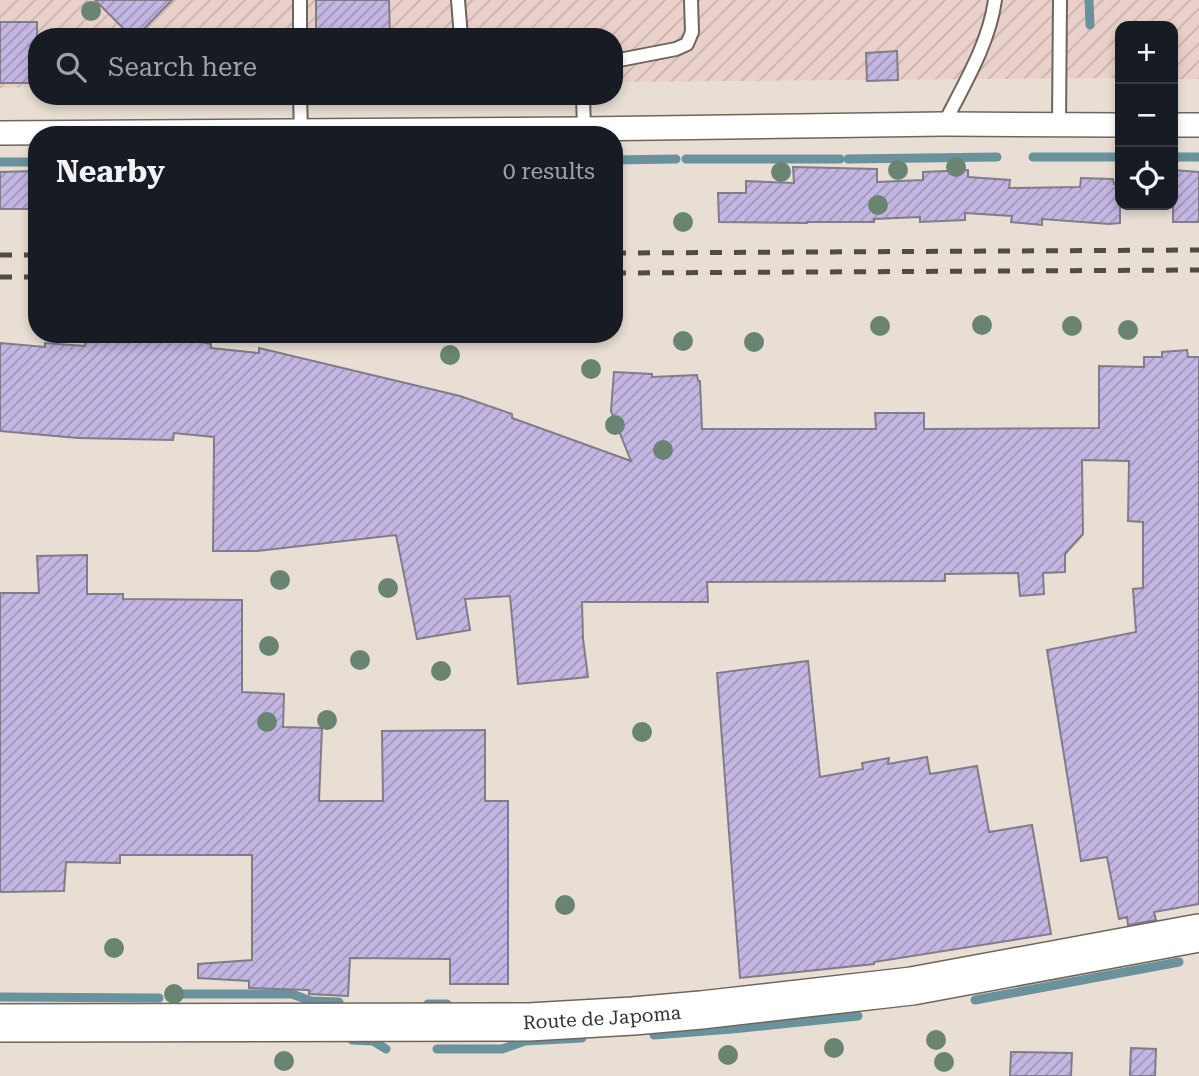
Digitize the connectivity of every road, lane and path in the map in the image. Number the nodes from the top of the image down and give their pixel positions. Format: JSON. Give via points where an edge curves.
{"nodes":[{"id":1,"x":300,"y":0,"type":"edge"},
{"id":2,"x":458,"y":0,"type":"edge"},
{"id":3,"x":691,"y":0,"type":"edge"},
{"id":4,"x":995,"y":0,"type":"edge"},
{"id":5,"x":1060,"y":0,"type":"edge"},
{"id":6,"x":300,"y":28,"type":"edge"},
{"id":7,"x":460,"y":28,"type":"edge"},
{"id":8,"x":623,"y":59,"type":"edge"},
{"id":9,"x":300,"y":105,"type":"edge"},
{"id":10,"x":583,"y":105,"type":"edge"},
{"id":11,"x":944,"y":124,"type":"junction"},
{"id":12,"x":1059,"y":124,"type":"junction"},
{"id":13,"x":1115,"y":125,"type":"edge"},
{"id":14,"x":1178,"y":125,"type":"edge"},
{"id":15,"x":1199,"y":125,"type":"edge"},
{"id":16,"x":301,"y":126,"type":"edge"},
{"id":17,"x":584,"y":126,"type":"edge"},
{"id":18,"x":623,"y":128,"type":"edge"},
{"id":19,"x":0,"y":134,"type":"edge"},
{"id":20,"x":28,"y":134,"type":"edge"},
{"id":21,"x":1199,"y":933,"type":"edge"},
{"id":22,"x":0,"y":1023,"type":"edge"}],
"edges":[{"from":1,"to":6,"type":"lane"},
{"from":2,"to":7,"type":"lane"},
{"from":3,"to":8,"type":"lane","via":[[692,32],[687,44]]},
{"from":4,"to":11,"type":"lane","via":[[984,41]]},
{"from":5,"to":12,"type":"lane"},
{"from":9,"to":16,"type":"lane"},
{"from":10,"to":17,"type":"lane"},
{"from":11,"to":12,"type":"street"},
{"from":11,"to":18,"type":"street"},
{"from":12,"to":13,"type":"street"},
{"from":14,"to":15,"type":"street"},
{"from":19,"to":20,"type":"street"},
{"from":21,"to":22,"type":"main road","name":"Route de Japoma","via":[[912,986],[633,1016],[529,1022]]}]}
